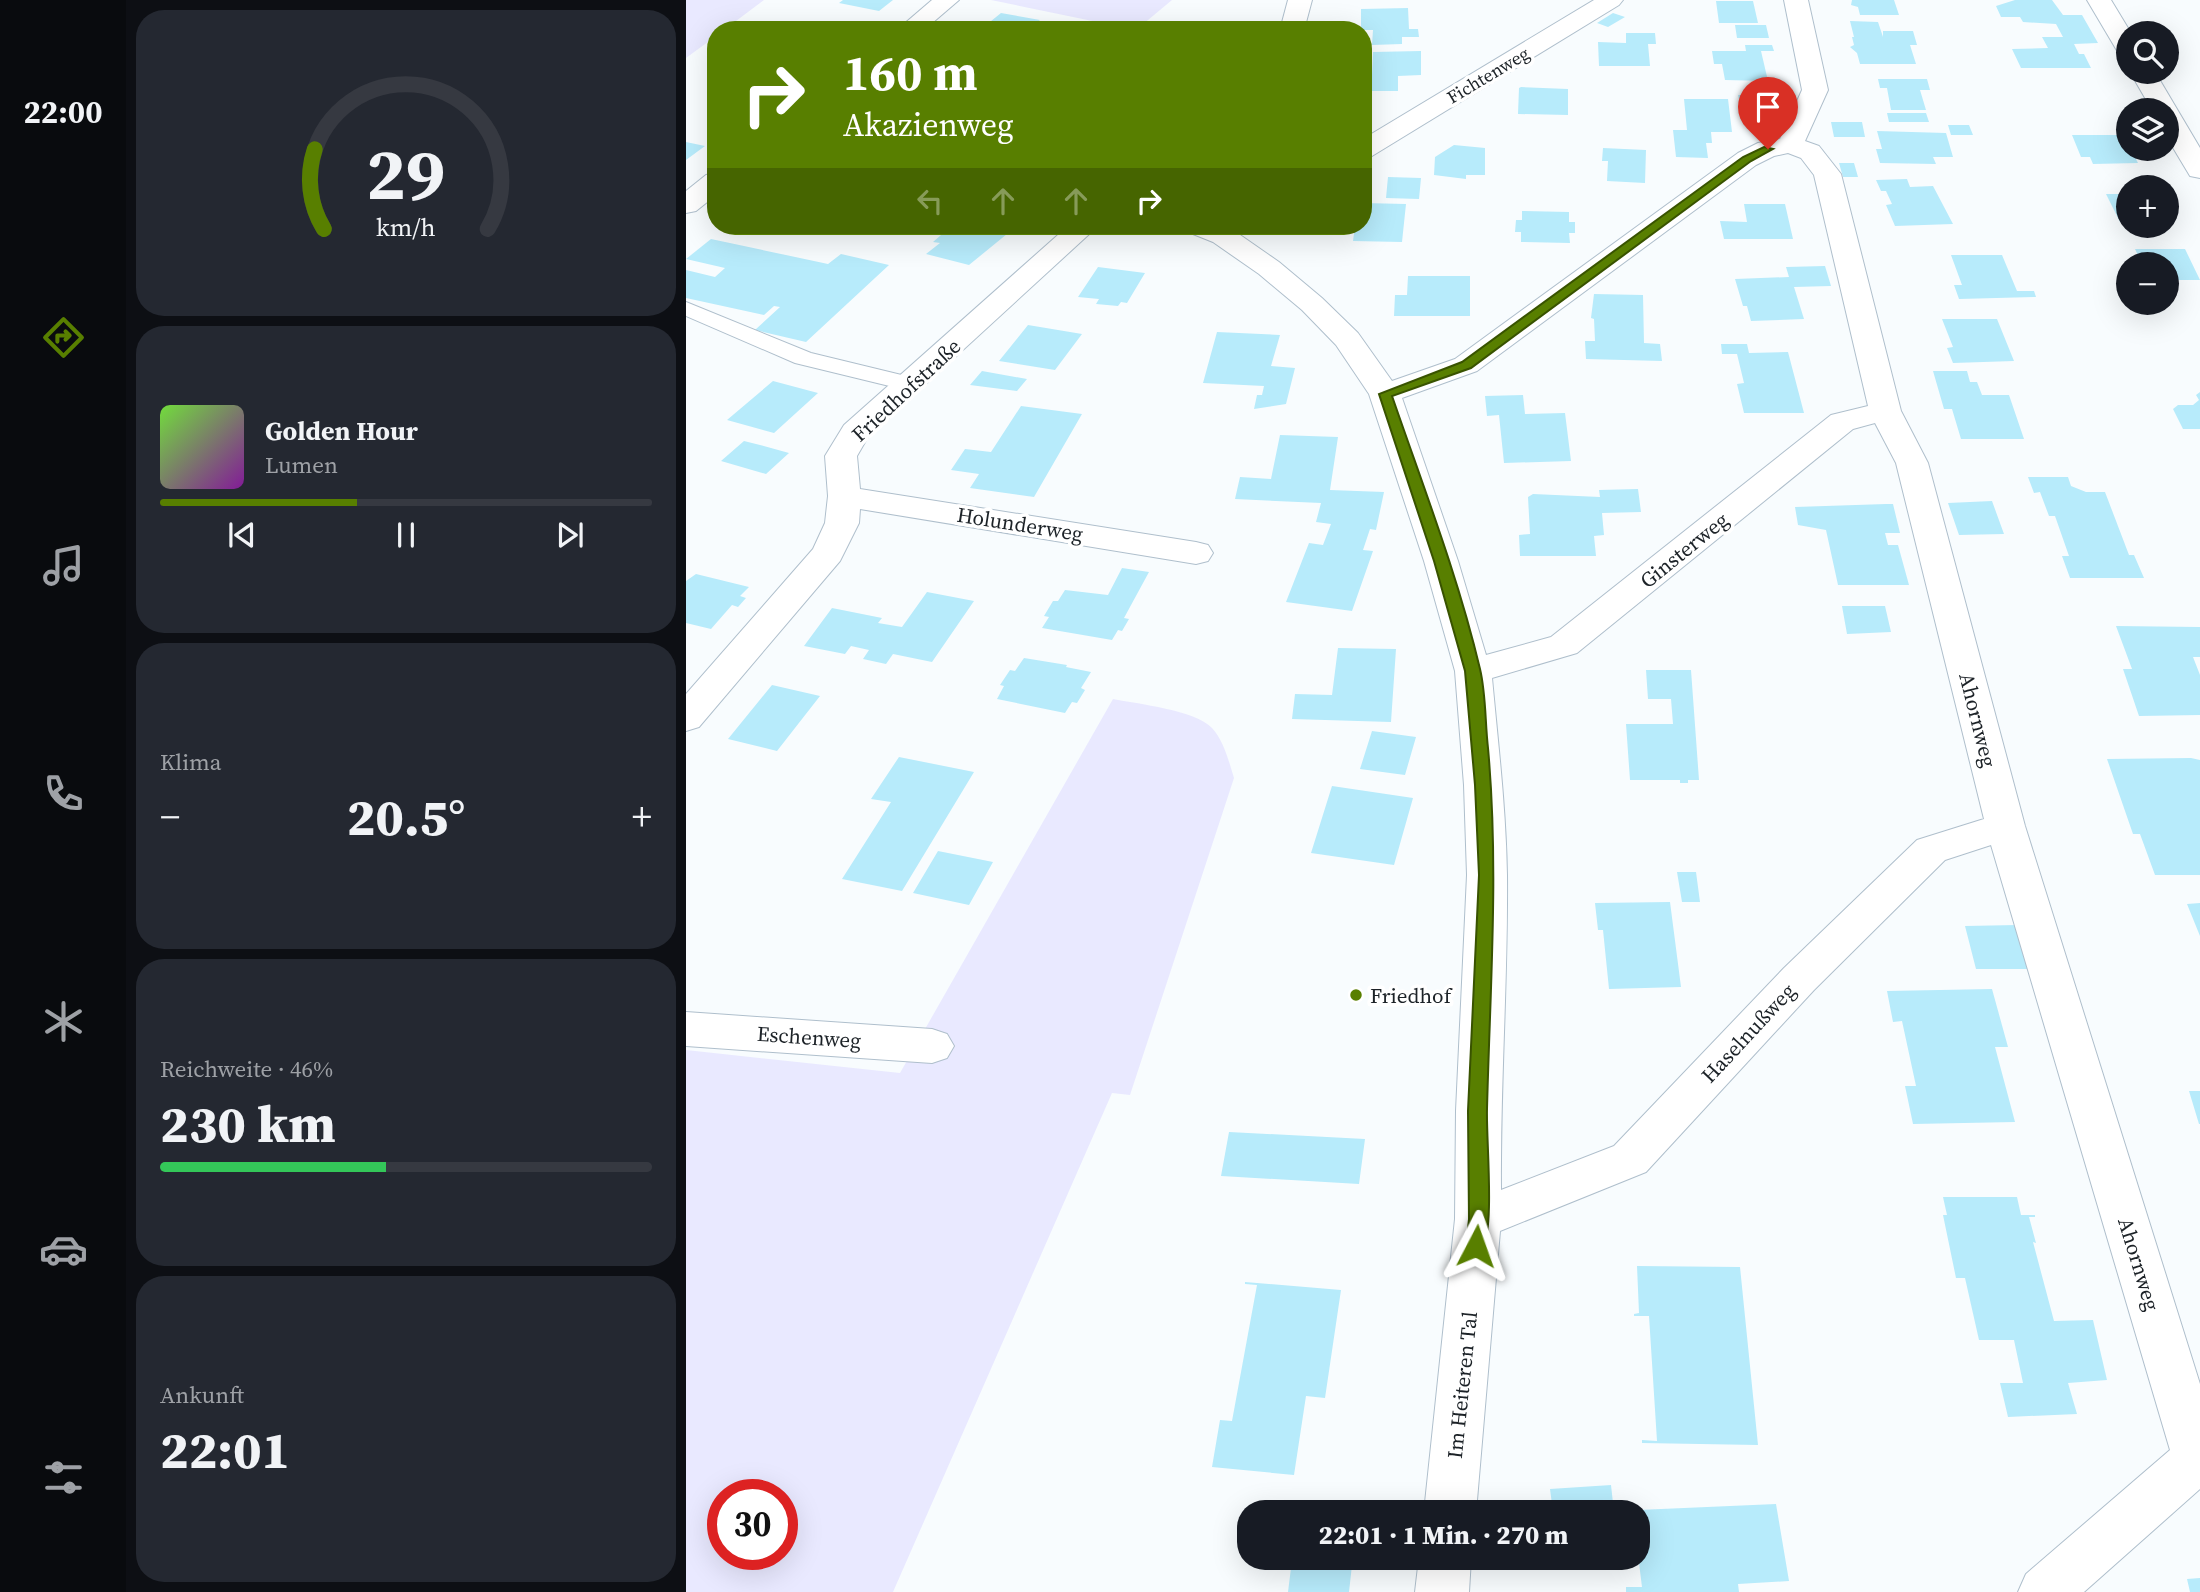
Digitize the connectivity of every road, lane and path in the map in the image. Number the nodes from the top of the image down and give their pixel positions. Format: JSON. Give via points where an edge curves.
{"nodes":[{"id":1,"x":947,"y":0,"type":"edge"},
{"id":2,"x":1300,"y":0,"type":"edge"},
{"id":3,"x":1611,"y":0,"type":"edge"},
{"id":4,"x":1796,"y":0,"type":"edge"},
{"id":5,"x":2099,"y":0,"type":"edge"},
{"id":6,"x":920,"y":21,"type":"edge"},
{"id":7,"x":1294,"y":21,"type":"edge"},
{"id":8,"x":2116,"y":29,"type":"edge"},
{"id":9,"x":2179,"y":134,"type":"edge"},
{"id":10,"x":1372,"y":139,"type":"edge"},
{"id":11,"x":1790,"y":145,"type":"junction"},
{"id":12,"x":2200,"y":170,"type":"edge"},
{"id":13,"x":707,"y":188,"type":"edge"},
{"id":14,"x":686,"y":205,"type":"edge"},
{"id":15,"x":1074,"y":235,"type":"edge"},
{"id":16,"x":1228,"y":235,"type":"edge"},
{"id":17,"x":686,"y":308,"type":"edge"},
{"id":18,"x":910,"y":384,"type":"junction"},
{"id":19,"x":1385,"y":394,"type":"junction"},
{"id":20,"x":1885,"y":411,"type":"junction"},
{"id":21,"x":844,"y":496,"type":"junction"},
{"id":22,"x":1196,"y":553,"type":"dead end"},
{"id":23,"x":1473,"y":671,"type":"junction"},
{"id":24,"x":686,"y":718,"type":"edge"},
{"id":25,"x":2005,"y":827,"type":"junction"},
{"id":26,"x":686,"y":1029,"type":"edge"},
{"id":27,"x":932,"y":1046,"type":"dead end"},
{"id":28,"x":1478,"y":1219,"type":"junction"},
{"id":29,"x":2199,"y":1457,"type":"edge"},
{"id":30,"x":1451,"y":1500,"type":"edge"},
{"id":31,"x":1444,"y":1570,"type":"edge"},
{"id":32,"x":1442,"y":1592,"type":"edge"},
{"id":33,"x":2045,"y":1592,"type":"edge"}],
"edges":[{"from":1,"to":6,"type":"street"},
{"from":2,"to":7,"type":"street"},
{"from":3,"to":10,"type":"street","name":"Fichtenweg"},
{"from":4,"to":11,"type":"street","via":[[1815,90]]},
{"from":5,"to":8,"type":"street"},
{"from":9,"to":12,"type":"street"},
{"from":11,"to":19,"type":"street","via":[[1747,159],[1466,365]]},
{"from":11,"to":20,"type":"street","name":"Ahornweg","via":[[1810,152],[1827,174]]},
{"from":13,"to":14,"type":"street"},
{"from":15,"to":18,"type":"street","name":"Friedhofstraße"},
{"from":16,"to":19,"type":"street","name":"Im Heiteren Tal","via":[[1347,339]]},
{"from":17,"to":18,"type":"lane","via":[[803,358]]},
{"from":18,"to":21,"type":"street","name":"Friedhofstraße","via":[[855,432],[841,456]]},
{"from":19,"to":23,"type":"street","name":"Im Heiteren Tal"},
{"from":20,"to":23,"type":"street","name":"Ginsterweg","via":[[1842,422],[1564,645]]},
{"from":20,"to":25,"type":"street","name":"Ahornweg","via":[[1912,463]]},
{"from":21,"to":22,"type":"street","name":"Holunderweg"},
{"from":21,"to":24,"type":"street","name":"Friedhofstraße","via":[[842,523],[828,553]]},
{"from":23,"to":28,"type":"street","name":"Im Heiteren Tal","via":[[1487,875]]},
{"from":25,"to":28,"type":"street","name":"Haselnußweg","via":[[1931,850],[1799,979],[1630,1160]]},
{"from":25,"to":29,"type":"street","name":"Ahornweg"},
{"from":26,"to":27,"type":"street","name":"Eschenweg"},
{"from":28,"to":30,"type":"street","name":"Im Heiteren Tal"},
{"from":29,"to":33,"type":"street"},
{"from":31,"to":32,"type":"street"}]}
